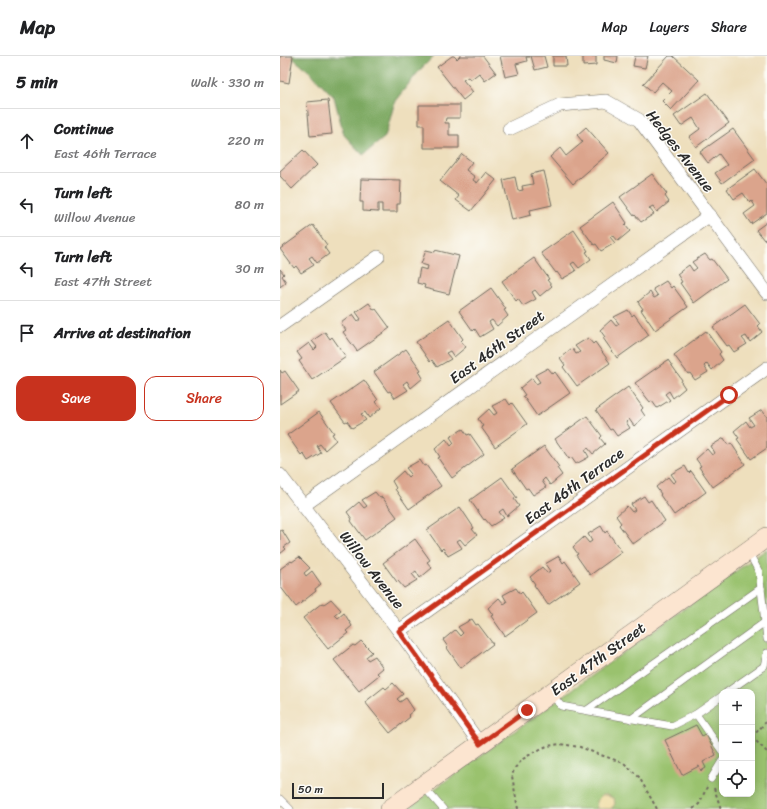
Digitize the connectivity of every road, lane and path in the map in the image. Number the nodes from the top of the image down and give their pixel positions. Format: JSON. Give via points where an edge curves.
{"nodes":[{"id":1,"x":509,"y":129,"type":"dead end"},
{"id":2,"x":710,"y":215,"type":"junction"},
{"id":3,"x":378,"y":257,"type":"dead end"},
{"id":4,"x":767,"y":293,"type":"edge"},
{"id":5,"x":280,"y":326,"type":"edge"},
{"id":6,"x":767,"y":368,"type":"edge"},
{"id":7,"x":280,"y":475,"type":"edge"},
{"id":8,"x":302,"y":506,"type":"junction"},
{"id":9,"x":767,"y":537,"type":"edge"},
{"id":10,"x":748,"y":551,"type":"junction"},
{"id":11,"x":761,"y":588,"type":"junction"},
{"id":12,"x":765,"y":622,"type":"junction"},
{"id":13,"x":399,"y":631,"type":"junction"},
{"id":14,"x":767,"y":639,"type":"edge"},
{"id":15,"x":767,"y":653,"type":"edge"},
{"id":16,"x":731,"y":689,"type":"edge"},
{"id":17,"x":551,"y":693,"type":"junction"},
{"id":18,"x":719,"y":699,"type":"edge"},
{"id":19,"x":587,"y":710,"type":"junction"},
{"id":20,"x":696,"y":714,"type":"junction"},
{"id":21,"x":631,"y":719,"type":"junction"},
{"id":22,"x":767,"y":721,"type":"edge"},
{"id":23,"x":755,"y":734,"type":"edge"},
{"id":24,"x":755,"y":740,"type":"edge"},
{"id":25,"x":480,"y":744,"type":"junction"},
{"id":26,"x":719,"y":747,"type":"edge"},
{"id":27,"x":767,"y":752,"type":"edge"},
{"id":28,"x":719,"y":766,"type":"edge"},
{"id":29,"x":711,"y":779,"type":"junction"},
{"id":30,"x":422,"y":785,"type":"junction"},
{"id":31,"x":280,"y":799,"type":"edge"},
{"id":32,"x":290,"y":809,"type":"edge"},
{"id":33,"x":390,"y":809,"type":"edge"},
{"id":34,"x":442,"y":809,"type":"edge"},
{"id":35,"x":518,"y":809,"type":"edge"},
{"id":36,"x":657,"y":809,"type":"edge"},
{"id":37,"x":693,"y":809,"type":"edge"},
{"id":38,"x":721,"y":809,"type":"edge"}],
"edges":[{"from":1,"to":2,"type":"street","name":"Hedges Avenue","via":[[560,105],[606,101],[639,120]]},
{"from":2,"to":4,"type":"street","name":"Hedges Avenue"},
{"from":2,"to":8,"type":"street","name":"East 46th Street"},
{"from":3,"to":5,"type":"street"},
{"from":6,"to":13,"type":"street","name":"East 46th Terrace"},
{"from":7,"to":8,"type":"street","name":"Willow Avenue"},
{"from":8,"to":13,"type":"street","name":"Willow Avenue"},
{"from":9,"to":10,"type":"main road","name":"East 47th Street"},
{"from":10,"to":11,"type":"lane","via":[[759,572]]},
{"from":10,"to":17,"type":"main road","name":"East 47th Street"},
{"from":11,"to":12,"type":"lane"},
{"from":11,"to":19,"type":"lane"},
{"from":12,"to":14,"type":"lane"},
{"from":12,"to":21,"type":"lane"},
{"from":13,"to":25,"type":"street","name":"Willow Avenue"},
{"from":15,"to":16,"type":"lane","via":[[764,666]]},
{"from":17,"to":19,"type":"lane","via":[[562,706]]},
{"from":17,"to":25,"type":"main road","name":"East 47th Street"},
{"from":18,"to":20,"type":"lane"},
{"from":19,"to":21,"type":"lane"},
{"from":20,"to":21,"type":"lane","via":[[672,726]]},
{"from":20,"to":26,"type":"lane"},
{"from":22,"to":23,"type":"path"},
{"from":24,"to":27,"type":"path"},
{"from":25,"to":30,"type":"main road","name":"East 47th Street"},
{"from":28,"to":29,"type":"lane"},
{"from":29,"to":37,"type":"path","via":[[699,804]]},
{"from":29,"to":38,"type":"path"},
{"from":30,"to":33,"type":"main road","name":"East 47th Street"},
{"from":30,"to":34,"type":"lane"},
{"from":31,"to":32,"type":"lane"},
{"from":35,"to":36,"type":"path","via":[[512,776],[514,769],[534,752],[560,744],[580,747],[624,763],[639,777]]}]}
